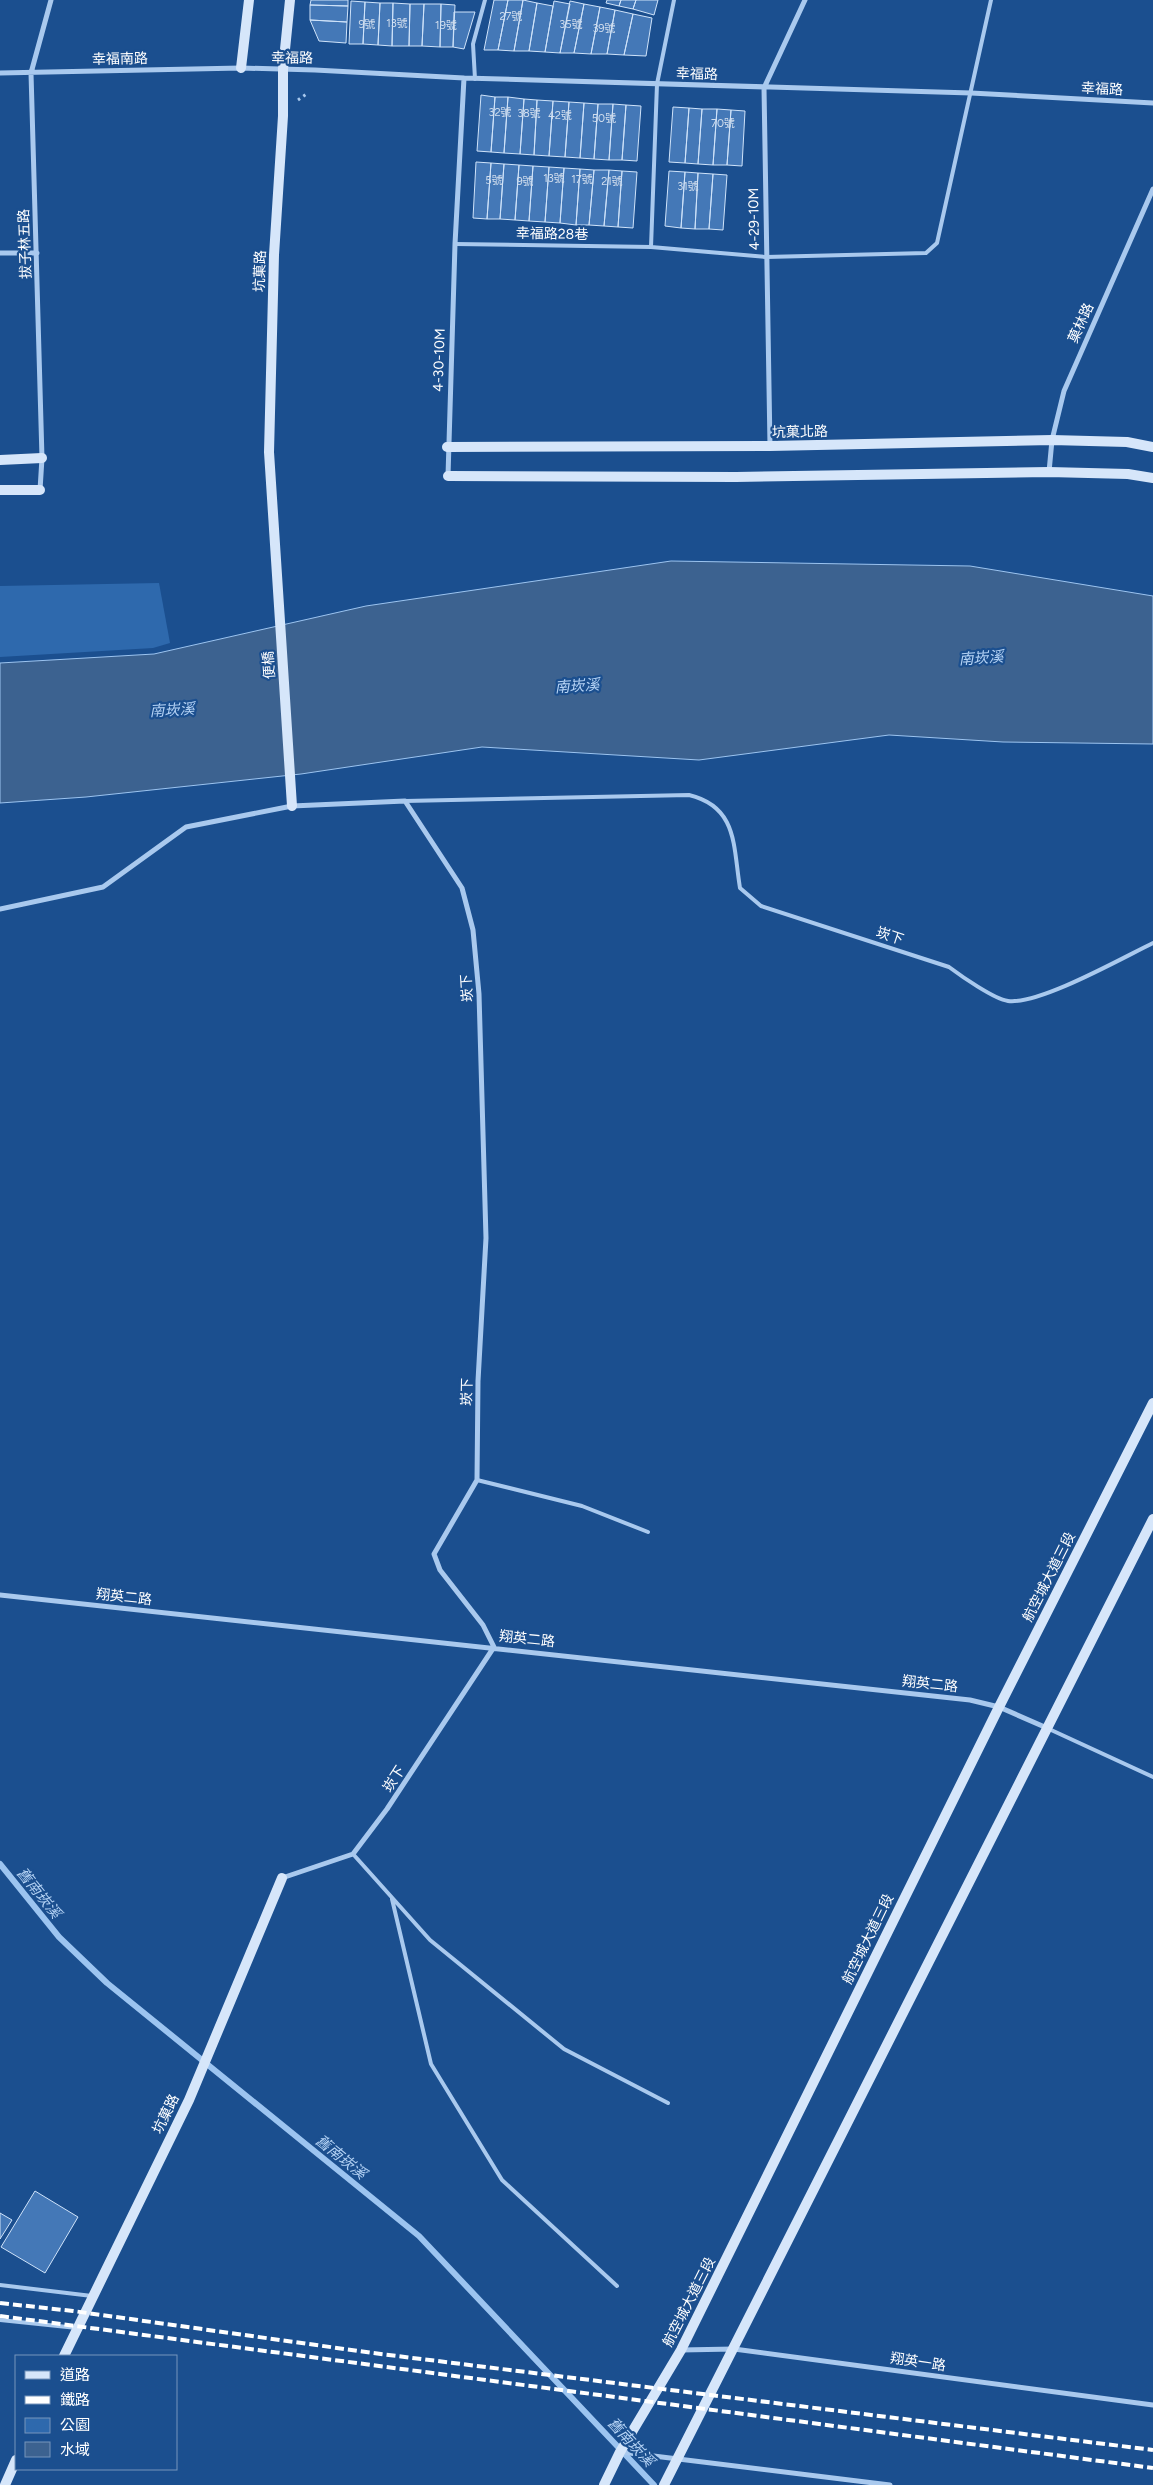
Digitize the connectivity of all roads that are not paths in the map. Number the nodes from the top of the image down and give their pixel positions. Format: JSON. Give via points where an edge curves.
{"nodes":[{"id":1,"x":51,"y":0,"type":"edge"},
{"id":2,"x":249,"y":0,"type":"edge"},
{"id":3,"x":290,"y":0,"type":"edge"},
{"id":4,"x":485,"y":0,"type":"edge"},
{"id":5,"x":674,"y":0,"type":"edge"},
{"id":6,"x":805,"y":0,"type":"edge"},
{"id":7,"x":991,"y":0,"type":"edge"},
{"id":8,"x":241,"y":68,"type":"junction"},
{"id":9,"x":283,"y":69,"type":"junction"},
{"id":10,"x":0,"y":73,"type":"edge"},
{"id":11,"x":31,"y":73,"type":"junction"},
{"id":12,"x":464,"y":78,"type":"junction"},
{"id":13,"x":475,"y":78,"type":"junction"},
{"id":14,"x":657,"y":84,"type":"junction"},
{"id":15,"x":764,"y":88,"type":"junction"},
{"id":16,"x":971,"y":93,"type":"junction"},
{"id":17,"x":1153,"y":103,"type":"edge"},
{"id":18,"x":1153,"y":189,"type":"edge"},
{"id":19,"x":455,"y":244,"type":"junction"},
{"id":20,"x":651,"y":247,"type":"junction"},
{"id":21,"x":0,"y":253,"type":"edge"},
{"id":22,"x":37,"y":253,"type":"junction"},
{"id":23,"x":766,"y":257,"type":"junction"},
{"id":24,"x":1052,"y":440,"type":"junction"},
{"id":25,"x":770,"y":446,"type":"junction"},
{"id":26,"x":447,"y":447,"type":"junction"},
{"id":27,"x":1153,"y":447,"type":"edge"},
{"id":28,"x":42,"y":458,"type":"junction"},
{"id":29,"x":0,"y":460,"type":"edge"},
{"id":30,"x":1049,"y":472,"type":"junction"},
{"id":31,"x":448,"y":476,"type":"joint"},
{"id":32,"x":1153,"y":478,"type":"edge"},
{"id":33,"x":0,"y":490,"type":"edge"},
{"id":34,"x":40,"y":490,"type":"joint"},
{"id":35,"x":274,"y":544,"type":"joint"},
{"id":36,"x":405,"y":800,"type":"junction"},
{"id":37,"x":292,"y":806,"type":"junction"},
{"id":38,"x":0,"y":909,"type":"edge"},
{"id":39,"x":1153,"y":944,"type":"edge"},
{"id":40,"x":1153,"y":1403,"type":"edge"},
{"id":41,"x":477,"y":1480,"type":"junction"},
{"id":42,"x":1153,"y":1519,"type":"edge"},
{"id":43,"x":648,"y":1532,"type":"dead end"},
{"id":44,"x":0,"y":1595,"type":"edge"},
{"id":45,"x":494,"y":1647,"type":"junction"},
{"id":46,"x":998,"y":1707,"type":"junction"},
{"id":47,"x":1047,"y":1728,"type":"junction"},
{"id":48,"x":1153,"y":1777,"type":"edge"},
{"id":49,"x":353,"y":1854,"type":"junction"},
{"id":50,"x":282,"y":1878,"type":"joint"},
{"id":51,"x":392,"y":1899,"type":"junction"},
{"id":52,"x":668,"y":2103,"type":"dead end"},
{"id":53,"x":0,"y":2285,"type":"edge"},
{"id":54,"x":617,"y":2286,"type":"dead end"},
{"id":55,"x":92,"y":2296,"type":"junction"},
{"id":56,"x":0,"y":2320,"type":"edge"},
{"id":57,"x":77,"y":2328,"type":"junction"},
{"id":58,"x":734,"y":2348,"type":"junction"},
{"id":59,"x":680,"y":2350,"type":"junction"},
{"id":60,"x":64,"y":2355,"type":"edge"},
{"id":61,"x":1153,"y":2405,"type":"edge"},
{"id":62,"x":620,"y":2452,"type":"junction"},
{"id":63,"x":678,"y":2457,"type":"junction"},
{"id":64,"x":15,"y":2462,"type":"edge"},
{"id":65,"x":5,"y":2485,"type":"edge"},
{"id":66,"x":604,"y":2485,"type":"edge"},
{"id":67,"x":664,"y":2485,"type":"edge"},
{"id":68,"x":890,"y":2485,"type":"edge"}],
"edges":[{"from":1,"to":11,"type":"street","name":"拔子林五路"},
{"from":2,"to":8,"type":"street"},
{"from":3,"to":9,"type":"street","name":"坑菓路"},
{"from":4,"to":13,"type":"lane","via":[[474,44]]},
{"from":5,"to":14,"type":"lane"},
{"from":6,"to":15,"type":"street","name":"4-29-10M"},
{"from":7,"to":16,"type":"lane","name":"幸福路28巷"},
{"from":8,"to":9,"type":"street","name":"幸福路"},
{"from":8,"to":11,"type":"street","name":"幸福南路"},
{"from":9,"to":12,"type":"street","name":"幸福路"},
{"from":9,"to":35,"type":"street","name":"坑菓路","via":[[269,452]]},
{"from":10,"to":11,"type":"street","name":"幸福南路"},
{"from":11,"to":22,"type":"street","name":"拔子林五路"},
{"from":12,"to":13,"type":"street","name":"幸福路"},
{"from":12,"to":19,"type":"street"},
{"from":13,"to":14,"type":"street","name":"幸福路"},
{"from":14,"to":15,"type":"street","name":"幸福路"},
{"from":14,"to":20,"type":"lane"},
{"from":15,"to":16,"type":"street","name":"幸福路"},
{"from":15,"to":23,"type":"street","name":"4-29-10M"},
{"from":16,"to":17,"type":"street","name":"幸福路"},
{"from":16,"to":23,"type":"lane","name":"幸福路28巷","via":[[937,243],[926,253]]},
{"from":18,"to":24,"type":"street","name":"菓林路","via":[[1064,391]]},
{"from":19,"to":20,"type":"lane","name":"幸福路28巷"},
{"from":19,"to":26,"type":"street","name":"4-30-10M"},
{"from":20,"to":23,"type":"lane","name":"幸福路28巷"},
{"from":21,"to":22,"type":"street"},
{"from":22,"to":28,"type":"street","name":"拔子林五路"},
{"from":23,"to":25,"type":"street","name":"4-29-10M"},
{"from":24,"to":25,"type":"street","name":"坑菓北路"},
{"from":24,"to":27,"type":"street","name":"坑菓北路","via":[[1127,442]]},
{"from":24,"to":30,"type":"street","name":"菓林路"},
{"from":25,"to":26,"type":"street","name":"坑菓北路"},
{"from":26,"to":31,"type":"street","name":"4-30-10M"},
{"from":28,"to":29,"type":"street"},
{"from":28,"to":34,"type":"street","name":"拔子林五路"},
{"from":30,"to":31,"type":"street","via":[[736,477]]},
{"from":30,"to":32,"type":"street","via":[[1128,474]]},
{"from":33,"to":34,"type":"street"},
{"from":35,"to":37,"type":"street","name":"便橋"},
{"from":36,"to":37,"type":"street","name":"崁下"},
{"from":36,"to":39,"type":"lane","name":"崁下","via":[[689,795],[705,799],[725,816],[740,888],[761,906],[949,967],[969,982],[1008,1001],[1042,996]]},
{"from":36,"to":41,"type":"street","name":"崁下","via":[[462,888],[473,930],[479,994],[486,1238],[478,1381]]},
{"from":37,"to":38,"type":"street","name":"崁下","via":[[186,827],[104,887]]},
{"from":40,"to":46,"type":"street","name":"航空城大道三段"},
{"from":41,"to":43,"type":"lane","via":[[582,1506]]},
{"from":41,"to":45,"type":"street","name":"崁下","via":[[434,1554],[440,1570],[483,1626]]},
{"from":42,"to":47,"type":"street"},
{"from":44,"to":45,"type":"street","name":"翔英二路"},
{"from":45,"to":46,"type":"street","name":"翔英二路","via":[[970,1700]]},
{"from":45,"to":49,"type":"street","name":"崁下","via":[[387,1809]]},
{"from":46,"to":47,"type":"street","name":"翔英二路"},
{"from":46,"to":59,"type":"street","name":"航空城大道三段"},
{"from":47,"to":48,"type":"lane"},
{"from":47,"to":58,"type":"street"},
{"from":49,"to":50,"type":"street"},
{"from":49,"to":51,"type":"lane"},
{"from":50,"to":55,"type":"street","name":"坑菓路","via":[[189,2100]]},
{"from":51,"to":52,"type":"lane","via":[[430,1940],[564,2049]]},
{"from":51,"to":54,"type":"lane","via":[[431,2064],[502,2180]]},
{"from":53,"to":55,"type":"lane"},
{"from":55,"to":57,"type":"street","name":"坑菓路"},
{"from":56,"to":57,"type":"lane"},
{"from":57,"to":60,"type":"street","name":"坑菓路"},
{"from":58,"to":59,"type":"street","name":"翔英一路"},
{"from":58,"to":61,"type":"street","name":"翔英一路"},
{"from":58,"to":63,"type":"street"},
{"from":59,"to":62,"type":"street","name":"航空城大道三段"},
{"from":62,"to":63,"type":"street"},
{"from":62,"to":66,"type":"street","name":"航空城大道三段"},
{"from":63,"to":67,"type":"street"},
{"from":63,"to":68,"type":"street"},
{"from":64,"to":65,"type":"street"}]}
